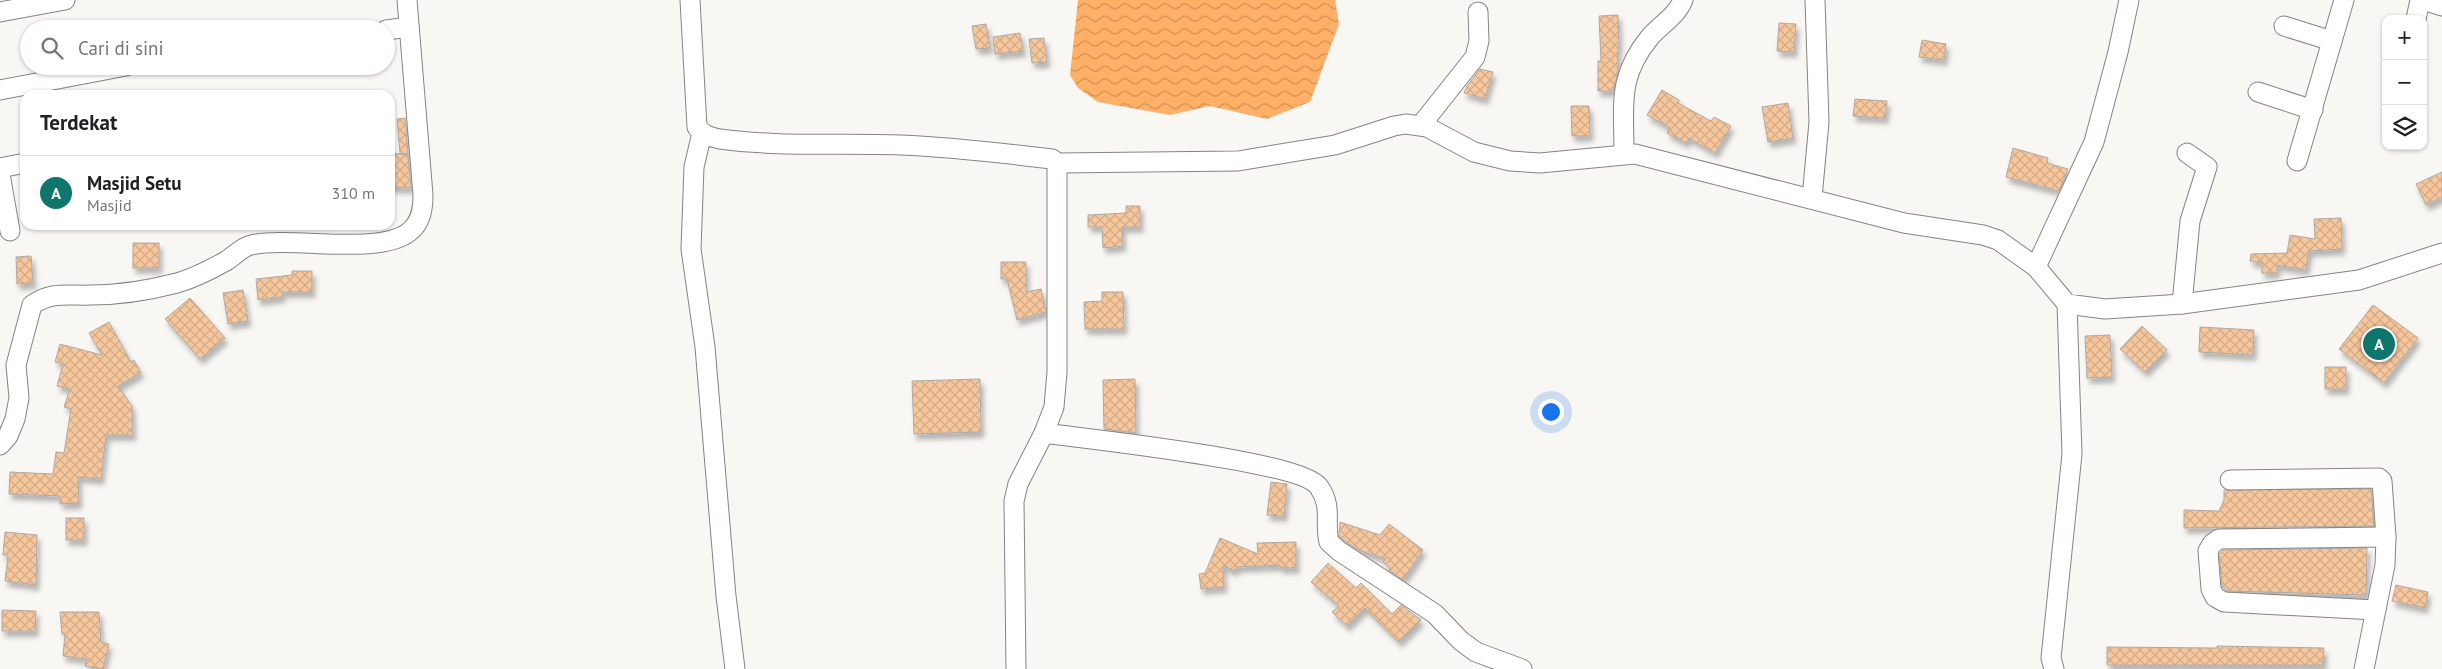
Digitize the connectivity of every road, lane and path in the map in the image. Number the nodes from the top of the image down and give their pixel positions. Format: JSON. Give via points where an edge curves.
{"nodes":[{"id":1,"x":65,"y":0,"type":"edge"},
{"id":2,"x":407,"y":0,"type":"edge"},
{"id":3,"x":690,"y":0,"type":"edge"},
{"id":4,"x":1683,"y":0,"type":"edge"},
{"id":5,"x":1815,"y":0,"type":"edge"},
{"id":6,"x":2129,"y":0,"type":"edge"},
{"id":7,"x":2344,"y":0,"type":"edge"},
{"id":8,"x":2422,"y":0,"type":"edge"},
{"id":9,"x":2442,"y":6,"type":"edge"},
{"id":10,"x":0,"y":12,"type":"edge"},
{"id":11,"x":1478,"y":12,"type":"dead end"},
{"id":12,"x":2417,"y":15,"type":"edge"},
{"id":13,"x":2284,"y":26,"type":"dead end"},
{"id":14,"x":409,"y":27,"type":"junction"},
{"id":15,"x":395,"y":29,"type":"edge"},
{"id":16,"x":2332,"y":41,"type":"junction"},
{"id":17,"x":79,"y":75,"type":"edge"},
{"id":18,"x":0,"y":90,"type":"edge"},
{"id":19,"x":2258,"y":92,"type":"dead end"},
{"id":20,"x":2313,"y":110,"type":"junction"},
{"id":21,"x":1421,"y":125,"type":"junction"},
{"id":22,"x":702,"y":133,"type":"junction"},
{"id":23,"x":1624,"y":153,"type":"junction"},
{"id":24,"x":2187,"y":153,"type":"dead end"},
{"id":25,"x":2297,"y":161,"type":"dead end"},
{"id":26,"x":1057,"y":163,"type":"junction"},
{"id":27,"x":20,"y":164,"type":"edge"},
{"id":28,"x":0,"y":168,"type":"edge"},
{"id":29,"x":0,"y":174,"type":"edge"},
{"id":30,"x":1812,"y":198,"type":"junction"},
{"id":31,"x":10,"y":231,"type":"dead end"},
{"id":32,"x":2442,"y":253,"type":"edge"},
{"id":33,"x":2036,"y":267,"type":"junction"},
{"id":34,"x":2067,"y":304,"type":"junction"},
{"id":35,"x":2182,"y":304,"type":"junction"},
{"id":36,"x":1044,"y":433,"type":"junction"},
{"id":37,"x":0,"y":445,"type":"edge"},
{"id":38,"x":2230,"y":480,"type":"dead end"},
{"id":39,"x":2386,"y":537,"type":"junction"},
{"id":40,"x":2376,"y":610,"type":"junction"},
{"id":41,"x":735,"y":669,"type":"edge"},
{"id":42,"x":1016,"y":669,"type":"edge"},
{"id":43,"x":1522,"y":669,"type":"edge"},
{"id":44,"x":2054,"y":669,"type":"edge"},
{"id":45,"x":2364,"y":669,"type":"edge"}],
"edges":[{"from":1,"to":10,"type":"street"},
{"from":2,"to":14,"type":"street"},
{"from":3,"to":22,"type":"street","via":[[695,116]]},
{"from":4,"to":23,"type":"street","via":[[1671,19],[1635,56],[1627,74]]},
{"from":5,"to":30,"type":"street","via":[[1819,122]]},
{"from":6,"to":33,"type":"street","via":[[2094,142]]},
{"from":7,"to":16,"type":"street"},
{"from":8,"to":9,"type":"street"},
{"from":8,"to":12,"type":"street"},
{"from":11,"to":21,"type":"street","via":[[1479,41],[1475,56]]},
{"from":13,"to":16,"type":"street"},
{"from":14,"to":15,"type":"street"},
{"from":14,"to":37,"type":"street","via":[[423,195],[423,212],[410,232],[384,243],[249,246],[202,274],[177,282],[91,296],[57,294],[32,304],[16,365],[19,398],[15,419]]},
{"from":16,"to":20,"type":"street"},
{"from":17,"to":18,"type":"street"},
{"from":19,"to":20,"type":"street"},
{"from":20,"to":25,"type":"street"},
{"from":21,"to":23,"type":"street","via":[[1474,152],[1510,161],[1540,163]]},
{"from":21,"to":26,"type":"street","via":[[1394,126],[1335,145],[1238,160]]},
{"from":22,"to":26,"type":"street","via":[[720,139],[769,142],[996,151],[1052,159]]},
{"from":22,"to":41,"type":"street","via":[[694,167],[691,249],[705,347]]},
{"from":23,"to":30,"type":"street"},
{"from":24,"to":35,"type":"street","via":[[2207,166],[2190,221]]},
{"from":26,"to":36,"type":"street","via":[[1056,372],[1054,407]]},
{"from":27,"to":28,"type":"street"},
{"from":29,"to":31,"type":"street"},
{"from":30,"to":33,"type":"street","via":[[1904,223],[1983,235],[1998,240]]},
{"from":32,"to":35,"type":"street","via":[[2359,280]]},
{"from":33,"to":34,"type":"street"},
{"from":34,"to":35,"type":"street","via":[[2105,309]]},
{"from":34,"to":44,"type":"street","via":[[2072,454],[2051,658]]},
{"from":36,"to":42,"type":"street","via":[[1018,484],[1014,501]]},
{"from":36,"to":43,"type":"street","via":[[1245,460],[1308,479],[1319,486],[1329,510],[1329,542],[1339,551],[1435,614],[1476,652]]},
{"from":38,"to":39,"type":"street","via":[[2379,478],[2383,484]]},
{"from":39,"to":40,"type":"street","via":[[2385,565]]},
{"from":39,"to":40,"type":"street","via":[[2218,539],[2208,551],[2211,589],[2215,597],[2224,602]]},
{"from":40,"to":45,"type":"street"}]}
